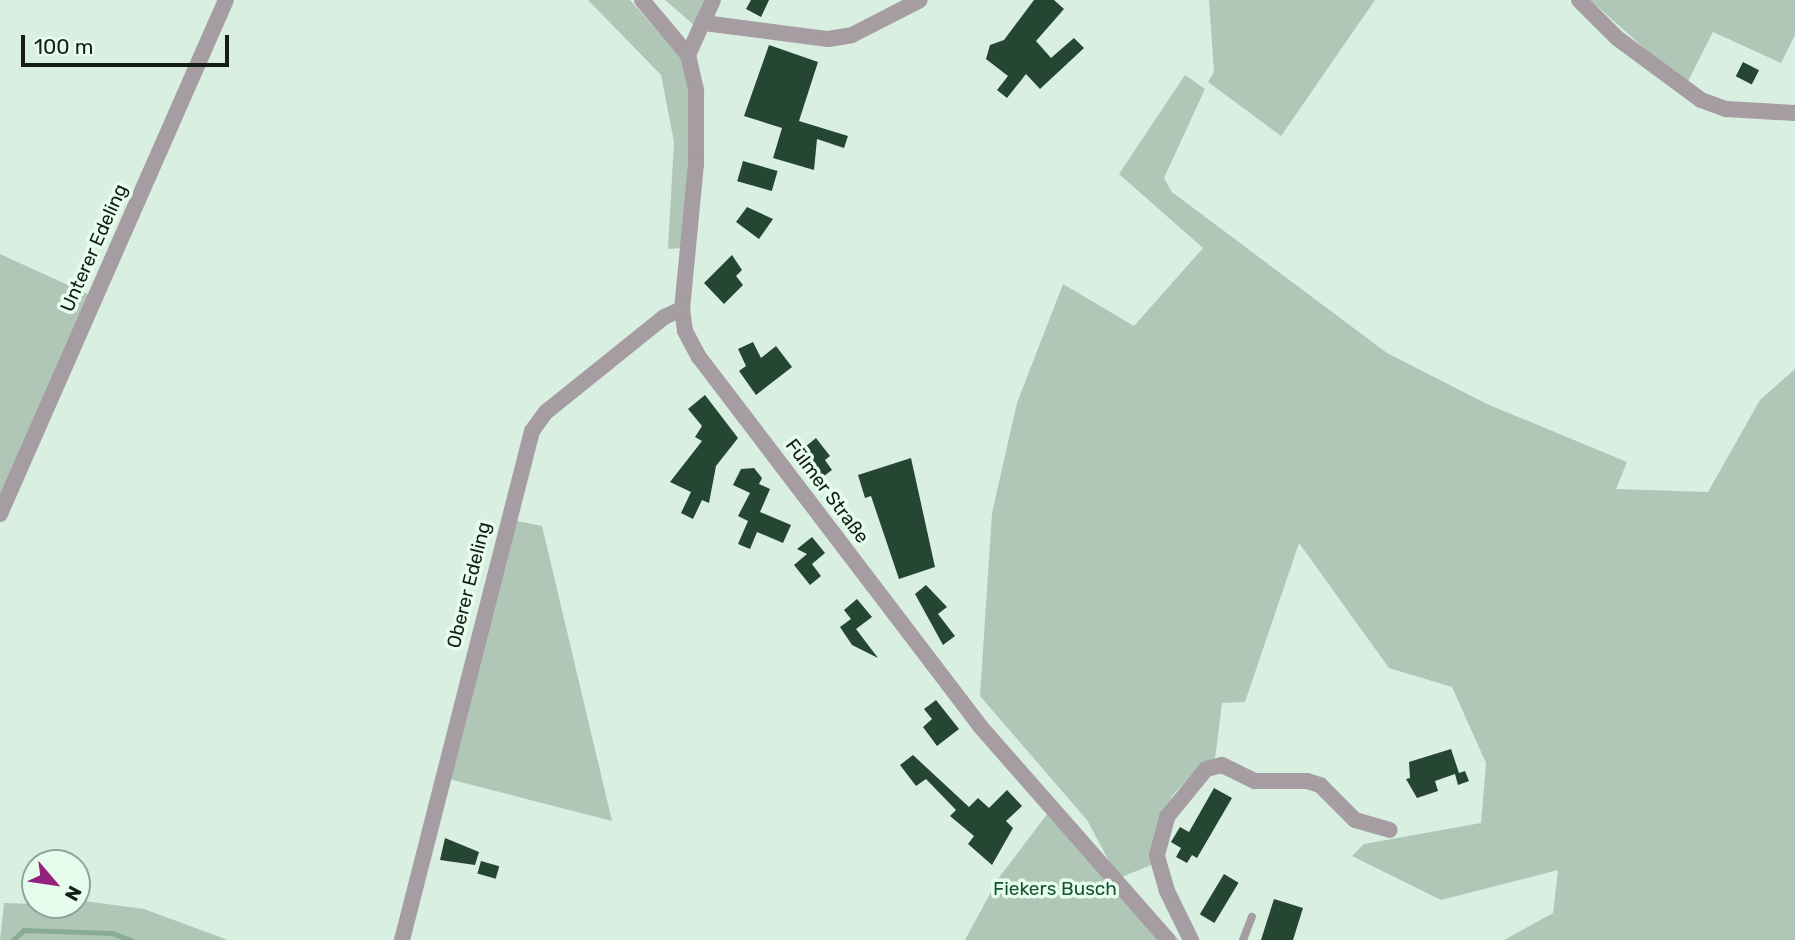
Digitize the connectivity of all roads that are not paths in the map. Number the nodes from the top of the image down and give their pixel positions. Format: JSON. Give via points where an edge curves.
{"nodes":[{"id":1,"x":226,"y":0,"type":"edge"},
{"id":2,"x":642,"y":0,"type":"edge"},
{"id":3,"x":713,"y":0,"type":"edge"},
{"id":4,"x":920,"y":0,"type":"edge"},
{"id":5,"x":1579,"y":0,"type":"edge"},
{"id":6,"x":704,"y":23,"type":"junction"},
{"id":7,"x":688,"y":55,"type":"junction"},
{"id":8,"x":1795,"y":113,"type":"edge"},
{"id":9,"x":682,"y":309,"type":"junction"},
{"id":10,"x":0,"y":514,"type":"edge"},
{"id":11,"x":1390,"y":830,"type":"dead end"},
{"id":12,"x":1252,"y":917,"type":"dead end"},
{"id":13,"x":402,"y":940,"type":"edge"},
{"id":14,"x":1168,"y":940,"type":"edge"},
{"id":15,"x":1191,"y":940,"type":"edge"},
{"id":16,"x":1242,"y":940,"type":"edge"}],
"edges":[{"from":1,"to":10,"type":"street","name":"Unterer Edeling"},
{"from":2,"to":7,"type":"street","name":"Fülmer Straße"},
{"from":3,"to":6,"type":"street"},
{"from":4,"to":6,"type":"street","via":[[852,35],[828,39]]},
{"from":5,"to":8,"type":"street","via":[[1675,85],[1726,108]]},
{"from":6,"to":7,"type":"street"},
{"from":7,"to":9,"type":"street","name":"Fülmer Straße","via":[[696,91],[696,164]]},
{"from":9,"to":13,"type":"street","name":"Oberer Edeling","via":[[664,317],[546,412],[532,431]]},
{"from":9,"to":14,"type":"street","name":"Fülmer Straße","via":[[685,331],[699,357],[979,725]]},
{"from":11,"to":15,"type":"street","via":[[1371,829],[1354,820],[1320,785],[1255,781],[1222,765],[1206,769],[1167,817],[1157,855],[1167,891]]},
{"from":12,"to":16,"type":"lane"}]}
